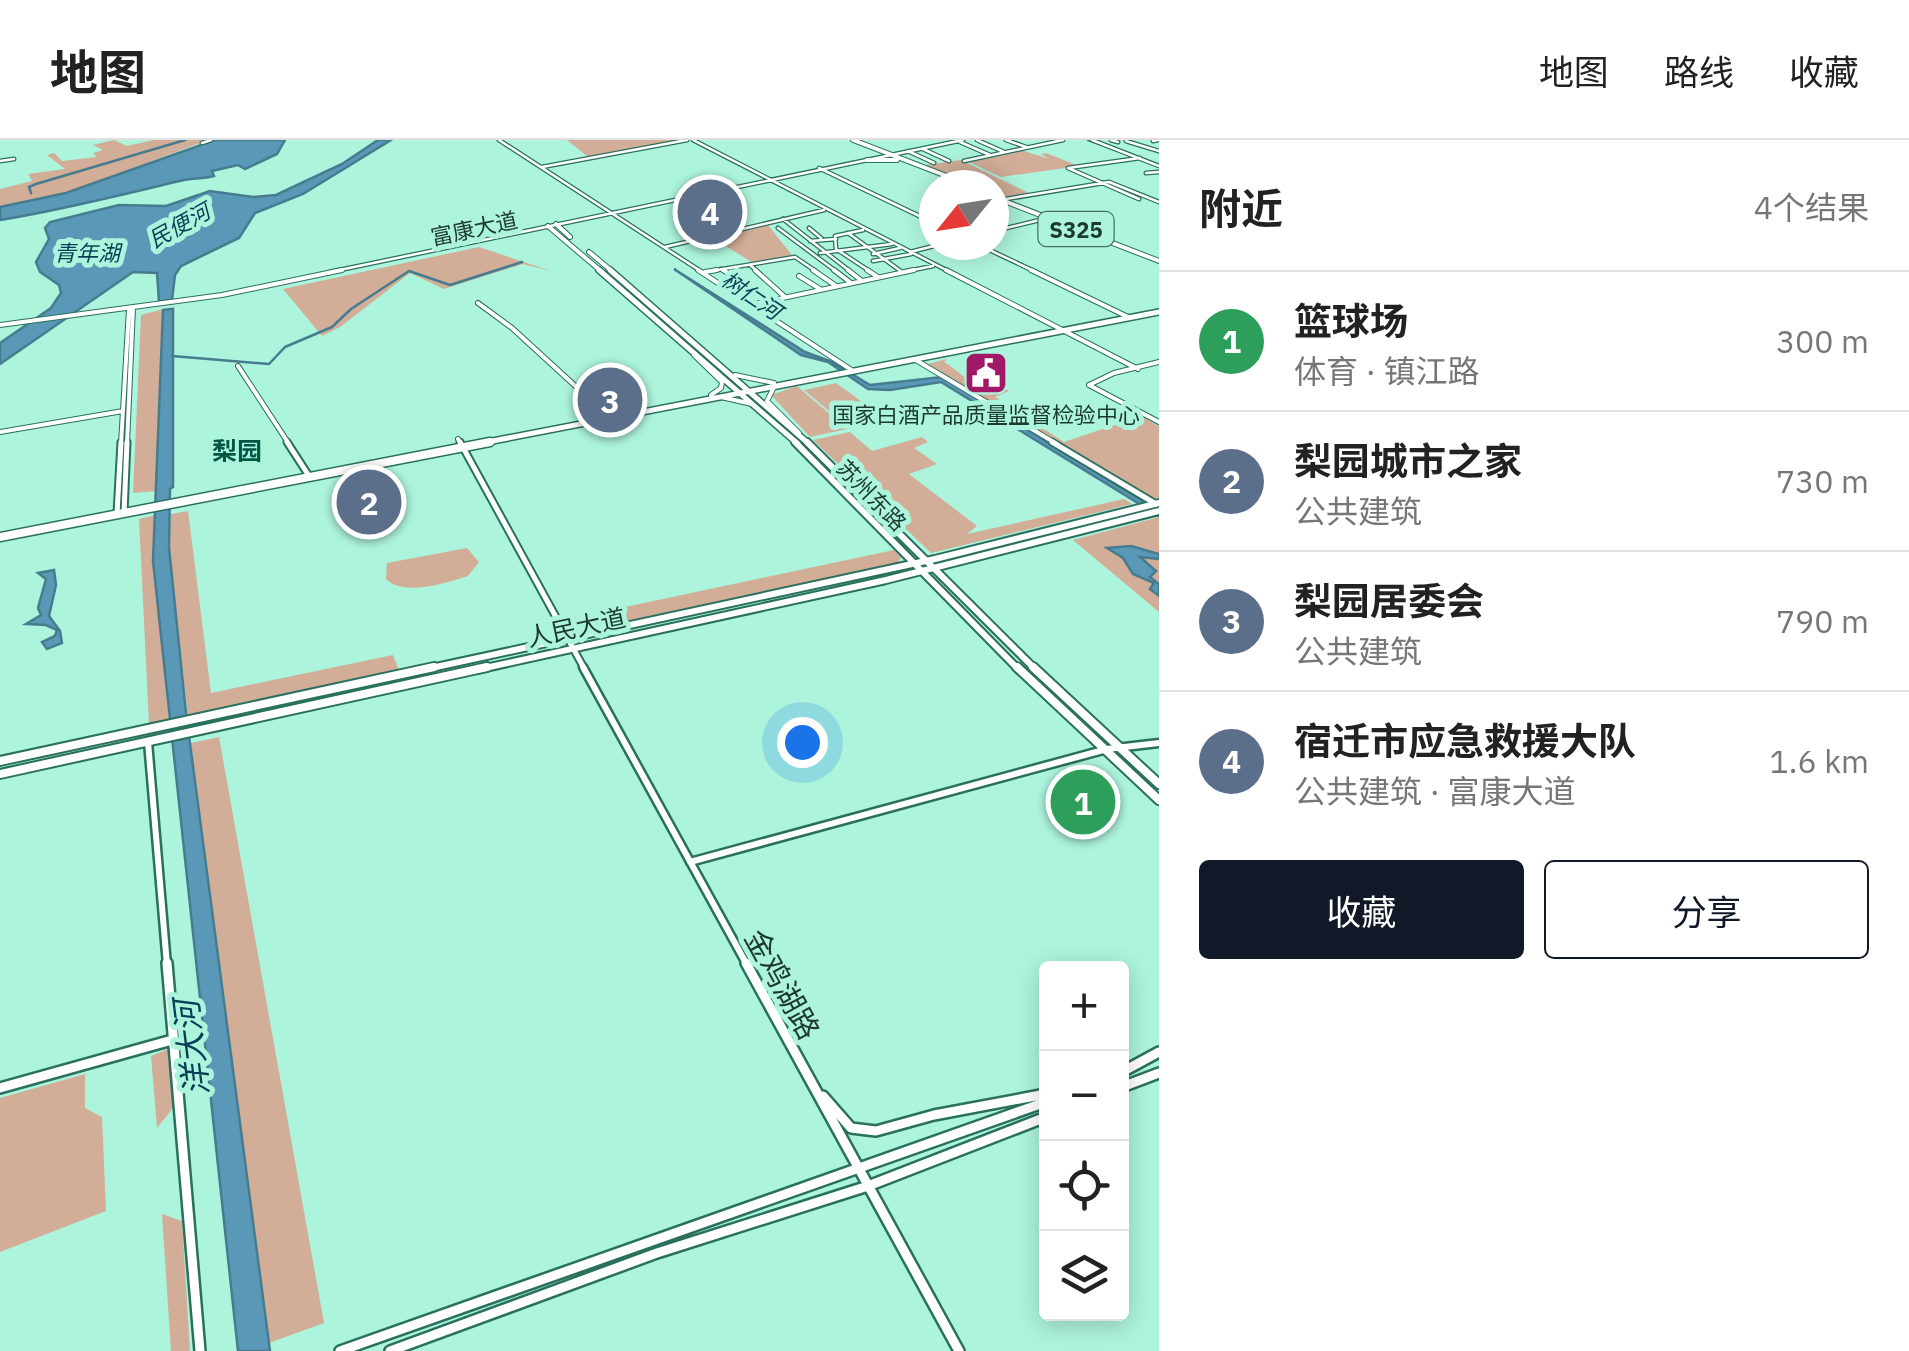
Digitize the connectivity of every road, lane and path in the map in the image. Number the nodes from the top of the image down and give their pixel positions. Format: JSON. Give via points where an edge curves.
{"nodes":[{"id":1,"x":211,"y":140,"type":"edge"},
{"id":2,"x":509,"y":140,"type":"edge"},
{"id":3,"x":690,"y":140,"type":"edge"},
{"id":4,"x":850,"y":140,"type":"edge"},
{"id":5,"x":961,"y":140,"type":"edge"},
{"id":6,"x":977,"y":140,"type":"edge"},
{"id":7,"x":1006,"y":140,"type":"edge"},
{"id":8,"x":1063,"y":140,"type":"edge"},
{"id":9,"x":1092,"y":140,"type":"edge"},
{"id":10,"x":1112,"y":140,"type":"edge"},
{"id":11,"x":1134,"y":140,"type":"edge"},
{"id":12,"x":500,"y":141,"type":"edge"},
{"id":13,"x":1126,"y":141,"type":"edge"},
{"id":14,"x":1118,"y":142,"type":"junction"},
{"id":15,"x":202,"y":143,"type":"dead end"},
{"id":16,"x":1104,"y":145,"type":"junction"},
{"id":17,"x":867,"y":148,"type":"junction"},
{"id":18,"x":922,"y":148,"type":"junction"},
{"id":19,"x":1027,"y":148,"type":"junction"},
{"id":20,"x":908,"y":151,"type":"junction"},
{"id":21,"x":1158,"y":151,"type":"edge"},
{"id":22,"x":1005,"y":152,"type":"junction"},
{"id":23,"x":888,"y":155,"type":"junction"},
{"id":24,"x":991,"y":155,"type":"junction"},
{"id":25,"x":14,"y":159,"type":"dead end"},
{"id":26,"x":865,"y":159,"type":"junction"},
{"id":27,"x":1138,"y":159,"type":"junction"},
{"id":28,"x":0,"y":161,"type":"edge"},
{"id":29,"x":949,"y":161,"type":"dead end"},
{"id":30,"x":964,"y":161,"type":"dead end"},
{"id":31,"x":904,"y":162,"type":"junction"},
{"id":32,"x":934,"y":163,"type":"dead end"},
{"id":33,"x":1158,"y":166,"type":"edge"},
{"id":34,"x":541,"y":167,"type":"junction"},
{"id":35,"x":820,"y":169,"type":"junction"},
{"id":36,"x":926,"y":170,"type":"edge"},
{"id":37,"x":928,"y":170,"type":"edge"},
{"id":38,"x":1146,"y":174,"type":"dead end"},
{"id":39,"x":769,"y":180,"type":"junction"},
{"id":40,"x":1101,"y":183,"type":"junction"},
{"id":41,"x":1009,"y":198,"type":"edge"},
{"id":42,"x":1138,"y":199,"type":"dead end"},
{"id":43,"x":1009,"y":200,"type":"edge"},
{"id":44,"x":1009,"y":202,"type":"edge"},
{"id":45,"x":1159,"y":202,"type":"edge"},
{"id":46,"x":826,"y":210,"type":"junction"},
{"id":47,"x":612,"y":213,"type":"junction"},
{"id":48,"x":919,"y":217,"type":"edge"},
{"id":49,"x":1048,"y":218,"type":"junction"},
{"id":50,"x":783,"y":219,"type":"junction"},
{"id":51,"x":582,"y":220,"type":"junction"},
{"id":52,"x":553,"y":226,"type":"junction"},
{"id":53,"x":1009,"y":227,"type":"edge"},
{"id":54,"x":778,"y":228,"type":"dead end"},
{"id":55,"x":809,"y":228,"type":"dead end"},
{"id":56,"x":866,"y":230,"type":"junction"},
{"id":57,"x":524,"y":232,"type":"junction"},
{"id":58,"x":848,"y":234,"type":"junction"},
{"id":59,"x":566,"y":237,"type":"junction"},
{"id":60,"x":822,"y":239,"type":"junction"},
{"id":61,"x":837,"y":239,"type":"junction"},
{"id":62,"x":810,"y":241,"type":"junction"},
{"id":63,"x":893,"y":244,"type":"junction"},
{"id":64,"x":664,"y":247,"type":"junction"},
{"id":65,"x":863,"y":248,"type":"junction"},
{"id":66,"x":901,"y":248,"type":"junction"},
{"id":67,"x":838,"y":250,"type":"junction"},
{"id":68,"x":919,"y":251,"type":"edge"},
{"id":69,"x":822,"y":253,"type":"junction"},
{"id":70,"x":911,"y":253,"type":"junction"},
{"id":71,"x":809,"y":254,"type":"junction"},
{"id":72,"x":872,"y":254,"type":"junction"},
{"id":73,"x":1009,"y":259,"type":"edge"},
{"id":74,"x":882,"y":260,"type":"junction"},
{"id":75,"x":1159,"y":260,"type":"edge"},
{"id":76,"x":872,"y":261,"type":"dead end"},
{"id":77,"x":856,"y":262,"type":"junction"},
{"id":78,"x":749,"y":264,"type":"junction"},
{"id":79,"x":839,"y":266,"type":"junction"},
{"id":80,"x":936,"y":266,"type":"junction"},
{"id":81,"x":828,"y":268,"type":"junction"},
{"id":82,"x":721,"y":269,"type":"junction"},
{"id":83,"x":704,"y":272,"type":"junction"},
{"id":84,"x":902,"y":273,"type":"junction"},
{"id":85,"x":799,"y":276,"type":"dead end"},
{"id":86,"x":880,"y":278,"type":"junction"},
{"id":87,"x":863,"y":281,"type":"junction"},
{"id":88,"x":852,"y":284,"type":"junction"},
{"id":89,"x":837,"y":287,"type":"junction"},
{"id":90,"x":821,"y":290,"type":"junction"},
{"id":91,"x":786,"y":298,"type":"junction"},
{"id":92,"x":770,"y":301,"type":"junction"},
{"id":93,"x":478,"y":303,"type":"dead end"},
{"id":94,"x":753,"y":304,"type":"junction"},
{"id":95,"x":131,"y":309,"type":"junction"},
{"id":96,"x":1156,"y":311,"type":"edge"},
{"id":97,"x":1126,"y":316,"type":"junction"},
{"id":98,"x":0,"y":327,"type":"edge"},
{"id":99,"x":1059,"y":329,"type":"junction"},
{"id":100,"x":687,"y":346,"type":"junction"},
{"id":101,"x":916,"y":358,"type":"junction"},
{"id":102,"x":1159,"y":362,"type":"edge"},
{"id":103,"x":238,"y":366,"type":"dead end"},
{"id":104,"x":851,"y":369,"type":"junction"},
{"id":105,"x":1138,"y":369,"type":"junction"},
{"id":106,"x":735,"y":375,"type":"junction"},
{"id":107,"x":776,"y":384,"type":"junction"},
{"id":108,"x":746,"y":390,"type":"junction"},
{"id":109,"x":713,"y":396,"type":"junction"},
{"id":110,"x":766,"y":402,"type":"junction"},
{"id":111,"x":757,"y":404,"type":"junction"},
{"id":112,"x":126,"y":411,"type":"junction"},
{"id":113,"x":606,"y":415,"type":"junction"},
{"id":114,"x":1159,"y":422,"type":"edge"},
{"id":115,"x":0,"y":432,"type":"edge"},
{"id":116,"x":801,"y":442,"type":"junction"},
{"id":117,"x":460,"y":443,"type":"junction"},
{"id":118,"x":308,"y":475,"type":"junction"},
{"id":119,"x":1158,"y":505,"type":"edge"},
{"id":120,"x":121,"y":511,"type":"junction"},
{"id":121,"x":1117,"y":514,"type":"junction"},
{"id":122,"x":1126,"y":520,"type":"junction"},
{"id":123,"x":0,"y":535,"type":"edge"},
{"id":124,"x":1010,"y":540,"type":"junction"},
{"id":125,"x":1018,"y":547,"type":"junction"},
{"id":126,"x":927,"y":565,"type":"junction"},
{"id":127,"x":917,"y":568,"type":"junction"},
{"id":128,"x":569,"y":644,"type":"junction"},
{"id":129,"x":532,"y":652,"type":"junction"},
{"id":130,"x":148,"y":742,"type":"junction"},
{"id":131,"x":1159,"y":744,"type":"edge"},
{"id":132,"x":1120,"y":748,"type":"junction"},
{"id":133,"x":1106,"y":750,"type":"junction"},
{"id":134,"x":0,"y":761,"type":"edge"},
{"id":135,"x":0,"y":774,"type":"edge"},
{"id":136,"x":1159,"y":784,"type":"edge"},
{"id":137,"x":1159,"y":800,"type":"edge"},
{"id":138,"x":690,"y":862,"type":"junction"},
{"id":139,"x":172,"y":1040,"type":"junction"},
{"id":140,"x":1159,"y":1052,"type":"edge"},
{"id":141,"x":1129,"y":1068,"type":"edge"},
{"id":142,"x":1159,"y":1073,"type":"edge"},
{"id":143,"x":807,"y":1075,"type":"junction"},
{"id":144,"x":1129,"y":1085,"type":"edge"},
{"id":145,"x":0,"y":1088,"type":"edge"},
{"id":146,"x":1039,"y":1099,"type":"edge"},
{"id":147,"x":1039,"y":1101,"type":"edge"},
{"id":148,"x":1039,"y":1120,"type":"edge"},
{"id":149,"x":860,"y":1171,"type":"junction"},
{"id":150,"x":868,"y":1186,"type":"junction"},
{"id":151,"x":200,"y":1351,"type":"edge"},
{"id":152,"x":340,"y":1351,"type":"edge"},
{"id":153,"x":390,"y":1351,"type":"edge"},
{"id":154,"x":959,"y":1351,"type":"edge"}],
"edges":[{"from":1,"to":15,"type":"street"},
{"from":2,"to":12,"type":"street"},
{"from":3,"to":34,"type":"street"},
{"from":3,"to":39,"type":"street"},
{"from":4,"to":17,"type":"main road"},
{"from":4,"to":23,"type":"main road"},
{"from":5,"to":18,"type":"street","name":"富康大道"},
{"from":5,"to":24,"type":"street"},
{"from":6,"to":22,"type":"street"},
{"from":7,"to":19,"type":"street"},
{"from":8,"to":19,"type":"street"},
{"from":9,"to":16,"type":"street"},
{"from":10,"to":14,"type":"street"},
{"from":11,"to":13,"type":"street"},
{"from":12,"to":34,"type":"street"},
{"from":13,"to":14,"type":"street"},
{"from":13,"to":21,"type":"street"},
{"from":14,"to":16,"type":"street"},
{"from":16,"to":27,"type":"street"},
{"from":17,"to":23,"type":"main road"},
{"from":17,"to":26,"type":"main road","via":[[876,154]]},
{"from":18,"to":20,"type":"street","name":"富康大道"},
{"from":18,"to":29,"type":"street"},
{"from":19,"to":22,"type":"street"},
{"from":20,"to":23,"type":"street","name":"富康大道"},
{"from":20,"to":32,"type":"street"},
{"from":22,"to":24,"type":"street"},
{"from":23,"to":26,"type":"street","name":"富康大道"},
{"from":23,"to":31,"type":"main road"},
{"from":23,"to":37,"type":"main road"},
{"from":24,"to":30,"type":"street"},
{"from":25,"to":28,"type":"street"},
{"from":26,"to":31,"type":"main road"},
{"from":26,"to":35,"type":"street","name":"富康大道"},
{"from":27,"to":33,"type":"street"},
{"from":27,"to":40,"type":"street","via":[[1068,168]]},
{"from":31,"to":36,"type":"main road"},
{"from":33,"to":38,"type":"street"},
{"from":34,"to":47,"type":"street"},
{"from":35,"to":39,"type":"street","name":"富康大道"},
{"from":35,"to":48,"type":"street"},
{"from":39,"to":46,"type":"street"},
{"from":39,"to":47,"type":"street","name":"富康大道"},
{"from":40,"to":41,"type":"street"},
{"from":40,"to":42,"type":"street"},
{"from":40,"to":45,"type":"street"},
{"from":43,"to":75,"type":"main road","number":"S325"},
{"from":44,"to":49,"type":"main road","number":"S325"},
{"from":46,"to":50,"type":"street"},
{"from":46,"to":56,"type":"street"},
{"from":47,"to":51,"type":"street","name":"富康大道"},
{"from":47,"to":52,"type":"street","name":"富康大道"},
{"from":47,"to":64,"type":"street"},
{"from":49,"to":53,"type":"street"},
{"from":49,"to":75,"type":"main road","number":"S325"},
{"from":50,"to":62,"type":"street"},
{"from":50,"to":64,"type":"street"},
{"from":51,"to":52,"type":"street","name":"富康大道"},
{"from":51,"to":59,"type":"street","via":[[566,228]]},
{"from":52,"to":57,"type":"street","name":"富康大道"},
{"from":52,"to":59,"type":"main road","name":"苏州东路"},
{"from":54,"to":71,"type":"street"},
{"from":55,"to":60,"type":"street"},
{"from":56,"to":58,"type":"street"},
{"from":56,"to":63,"type":"street"},
{"from":57,"to":59,"type":"street"},
{"from":57,"to":95,"type":"street","name":"富康大道","via":[[213,299]]},
{"from":58,"to":61,"type":"street"},
{"from":58,"to":65,"type":"street"},
{"from":59,"to":100,"type":"main road","name":"苏州东路"},
{"from":59,"to":106,"type":"main road","name":"苏州东路"},
{"from":60,"to":61,"type":"street"},
{"from":60,"to":62,"type":"street"},
{"from":61,"to":67,"type":"street"},
{"from":62,"to":69,"type":"street"},
{"from":63,"to":65,"type":"street"},
{"from":63,"to":66,"type":"street"},
{"from":64,"to":83,"type":"street"},
{"from":65,"to":67,"type":"street"},
{"from":65,"to":72,"type":"street"},
{"from":66,"to":70,"type":"street"},
{"from":66,"to":72,"type":"street"},
{"from":67,"to":69,"type":"street"},
{"from":67,"to":77,"type":"street"},
{"from":68,"to":70,"type":"street"},
{"from":69,"to":71,"type":"street"},
{"from":69,"to":79,"type":"street"},
{"from":70,"to":74,"type":"street"},
{"from":70,"to":80,"type":"street"},
{"from":71,"to":81,"type":"street"},
{"from":72,"to":74,"type":"street"},
{"from":73,"to":97,"type":"street"},
{"from":74,"to":76,"type":"street"},
{"from":74,"to":84,"type":"street"},
{"from":77,"to":79,"type":"street"},
{"from":77,"to":86,"type":"street"},
{"from":78,"to":82,"type":"street"},
{"from":78,"to":89,"type":"street","via":[[796,257]]},
{"from":78,"to":91,"type":"street"},
{"from":79,"to":81,"type":"street"},
{"from":79,"to":87,"type":"street"},
{"from":80,"to":84,"type":"street"},
{"from":80,"to":99,"type":"street"},
{"from":81,"to":88,"type":"street"},
{"from":82,"to":83,"type":"street"},
{"from":82,"to":92,"type":"street"},
{"from":83,"to":94,"type":"street"},
{"from":84,"to":86,"type":"street"},
{"from":85,"to":90,"type":"street"},
{"from":86,"to":87,"type":"street"},
{"from":87,"to":88,"type":"street"},
{"from":88,"to":89,"type":"street"},
{"from":89,"to":90,"type":"street"},
{"from":90,"to":91,"type":"street"},
{"from":91,"to":92,"type":"street"},
{"from":92,"to":94,"type":"street"},
{"from":93,"to":113,"type":"street"},
{"from":94,"to":104,"type":"street"},
{"from":95,"to":98,"type":"street","name":"富康大道"},
{"from":95,"to":112,"type":"street"},
{"from":96,"to":97,"type":"highway"},
{"from":97,"to":99,"type":"highway"},
{"from":99,"to":101,"type":"highway"},
{"from":99,"to":104,"type":"highway"},
{"from":99,"to":105,"type":"street"},
{"from":100,"to":108,"type":"main road","name":"苏州东路"},
{"from":100,"to":109,"type":"street","via":[[722,382]]},
{"from":101,"to":104,"type":"highway"},
{"from":101,"to":119,"type":"street"},
{"from":102,"to":105,"type":"street"},
{"from":103,"to":118,"type":"street"},
{"from":104,"to":107,"type":"highway"},
{"from":105,"to":114,"type":"street","via":[[1089,385]]},
{"from":106,"to":107,"type":"street"},
{"from":106,"to":108,"type":"main road","name":"苏州东路"},
{"from":107,"to":108,"type":"highway"},
{"from":107,"to":116,"type":"street","via":[[767,401]]},
{"from":108,"to":109,"type":"highway"},
{"from":108,"to":110,"type":"main road","name":"苏州东路"},
{"from":108,"to":111,"type":"main road","name":"苏州东路"},
{"from":109,"to":113,"type":"highway"},
{"from":109,"to":116,"type":"street","via":[[750,403]]},
{"from":109,"to":117,"type":"highway"},
{"from":110,"to":111,"type":"street"},
{"from":110,"to":116,"type":"main road","name":"苏州东路"},
{"from":111,"to":116,"type":"main road","name":"苏州东路"},
{"from":112,"to":115,"type":"street"},
{"from":112,"to":120,"type":"street"},
{"from":113,"to":117,"type":"highway"},
{"from":116,"to":126,"type":"main road","name":"苏州东路"},
{"from":116,"to":127,"type":"main road","name":"苏州东路"},
{"from":117,"to":118,"type":"highway"},
{"from":117,"to":128,"type":"street","name":"金鸡湖路"},
{"from":118,"to":120,"type":"highway"},
{"from":119,"to":121,"type":"main road","name":"人民大道"},
{"from":119,"to":122,"type":"main road","name":"人民大道"},
{"from":120,"to":123,"type":"highway"},
{"from":121,"to":122,"type":"main road"},
{"from":121,"to":124,"type":"main road","name":"人民大道"},
{"from":122,"to":125,"type":"main road","name":"人民大道"},
{"from":124,"to":125,"type":"main road"},
{"from":124,"to":126,"type":"main road","name":"人民大道"},
{"from":125,"to":126,"type":"main road","name":"人民大道"},
{"from":126,"to":127,"type":"main road","name":"人民大道"},
{"from":126,"to":132,"type":"main road","name":"苏州东路"},
{"from":127,"to":128,"type":"main road","name":"人民大道"},
{"from":127,"to":133,"type":"main road","name":"苏州东路"},
{"from":128,"to":129,"type":"main road","name":"人民大道"},
{"from":128,"to":138,"type":"street","name":"金鸡湖路"},
{"from":129,"to":130,"type":"main road","name":"人民大道"},
{"from":129,"to":134,"type":"main road","name":"人民大道"},
{"from":130,"to":135,"type":"main road","name":"人民大道"},
{"from":130,"to":139,"type":"street"},
{"from":131,"to":132,"type":"street"},
{"from":132,"to":133,"type":"street"},
{"from":132,"to":136,"type":"main road","name":"苏州东路"},
{"from":133,"to":137,"type":"main road","name":"苏州东路"},
{"from":133,"to":138,"type":"street"},
{"from":138,"to":143,"type":"street","name":"金鸡湖路"},
{"from":139,"to":145,"type":"street"},
{"from":139,"to":151,"type":"street"},
{"from":140,"to":141,"type":"street"},
{"from":142,"to":144,"type":"street"},
{"from":143,"to":146,"type":"street","via":[[842,1121],[863,1131]]},
{"from":143,"to":149,"type":"street","name":"金鸡湖路"},
{"from":147,"to":149,"type":"street"},
{"from":148,"to":150,"type":"street"},
{"from":149,"to":150,"type":"street","name":"金鸡湖路"},
{"from":149,"to":152,"type":"street"},
{"from":150,"to":153,"type":"street","via":[[657,1253]]},
{"from":150,"to":154,"type":"street","name":"金鸡湖路"}]}
